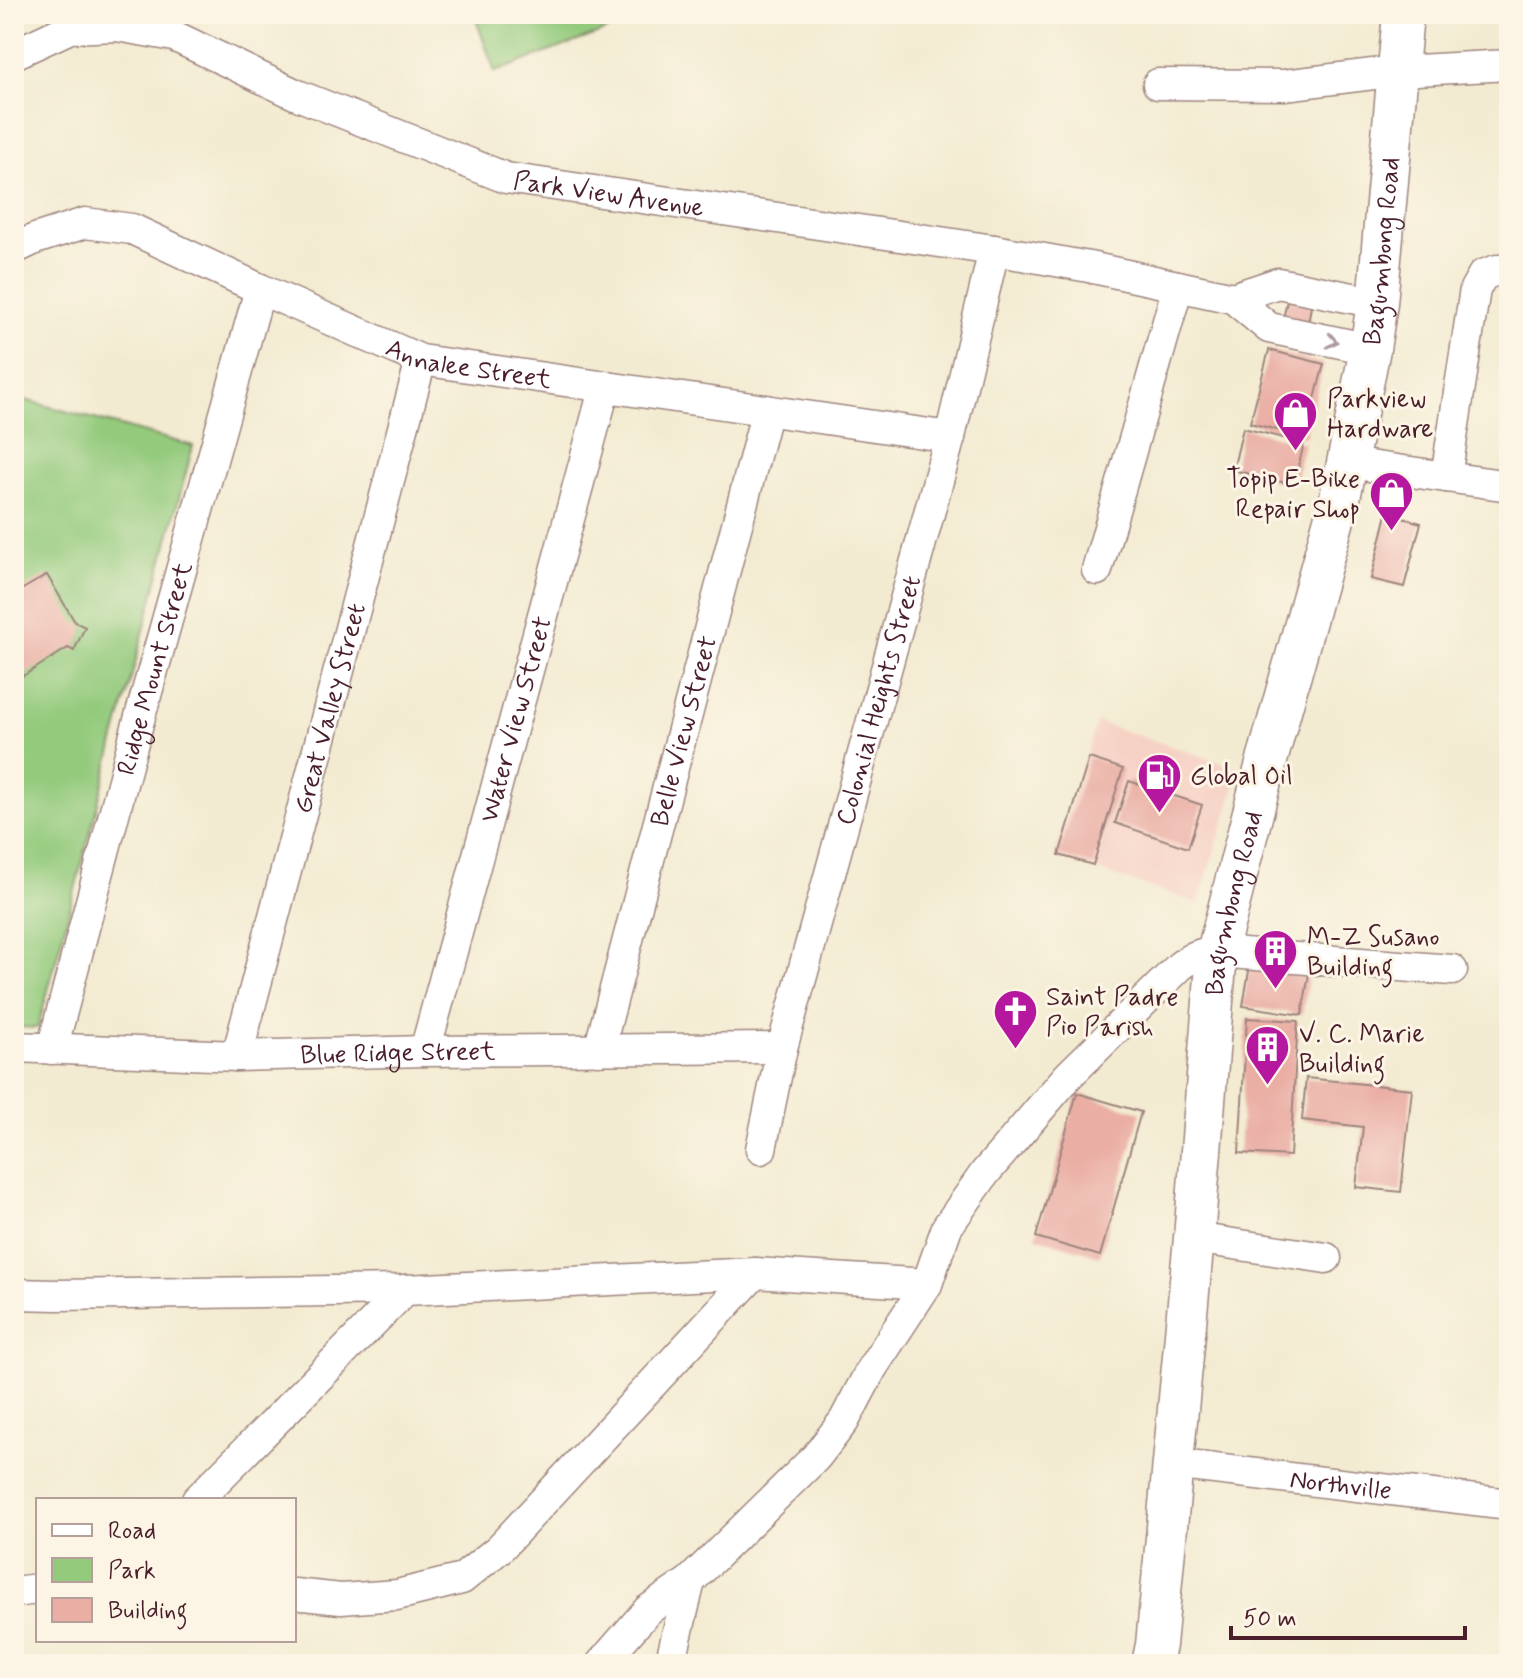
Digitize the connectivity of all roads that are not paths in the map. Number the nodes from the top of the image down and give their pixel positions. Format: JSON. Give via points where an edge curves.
{"nodes":[{"id":1,"x":1403,"y":14,"type":"edge"},
{"id":2,"x":14,"y":54,"type":"edge"},
{"id":3,"x":1509,"y":65,"type":"edge"},
{"id":4,"x":1398,"y":71,"type":"junction"},
{"id":5,"x":1158,"y":84,"type":"dead end"},
{"id":6,"x":14,"y":249,"type":"edge"},
{"id":7,"x":994,"y":250,"type":"junction"},
{"id":8,"x":1509,"y":270,"type":"edge"},
{"id":9,"x":1178,"y":286,"type":"junction"},
{"id":10,"x":260,"y":289,"type":"junction"},
{"id":11,"x":1233,"y":298,"type":"junction"},
{"id":12,"x":1377,"y":303,"type":"junction"},
{"id":13,"x":1370,"y":349,"type":"junction"},
{"id":14,"x":421,"y":360,"type":"junction"},
{"id":15,"x":605,"y":386,"type":"junction"},
{"id":16,"x":767,"y":410,"type":"junction"},
{"id":17,"x":950,"y":437,"type":"junction"},
{"id":18,"x":1348,"y":463,"type":"junction"},
{"id":19,"x":1446,"y":477,"type":"junction"},
{"id":20,"x":1509,"y":486,"type":"edge"},
{"id":21,"x":1097,"y":570,"type":"dead end"},
{"id":22,"x":1217,"y":952,"type":"junction"},
{"id":23,"x":1452,"y":970,"type":"dead end"},
{"id":24,"x":14,"y":1047,"type":"edge"},
{"id":25,"x":782,"y":1048,"type":"junction"},
{"id":26,"x":52,"y":1049,"type":"junction"},
{"id":27,"x":599,"y":1050,"type":"junction"},
{"id":28,"x":425,"y":1051,"type":"junction"},
{"id":29,"x":237,"y":1056,"type":"junction"},
{"id":30,"x":761,"y":1149,"type":"dead end"},
{"id":31,"x":1194,"y":1238,"type":"junction"},
{"id":32,"x":1326,"y":1258,"type":"dead end"},
{"id":33,"x":755,"y":1273,"type":"junction"},
{"id":34,"x":927,"y":1284,"type":"junction"},
{"id":35,"x":405,"y":1290,"type":"junction"},
{"id":36,"x":14,"y":1294,"type":"edge"},
{"id":37,"x":1172,"y":1464,"type":"junction"},
{"id":38,"x":199,"y":1498,"type":"edge"},
{"id":39,"x":1509,"y":1504,"type":"edge"},
{"id":40,"x":690,"y":1581,"type":"junction"},
{"id":41,"x":36,"y":1589,"type":"edge"},
{"id":42,"x":14,"y":1592,"type":"edge"},
{"id":43,"x":296,"y":1594,"type":"edge"},
{"id":44,"x":601,"y":1664,"type":"edge"},
{"id":45,"x":670,"y":1664,"type":"edge"},
{"id":46,"x":1152,"y":1664,"type":"edge"}],
"edges":[{"from":1,"to":4,"type":"main road","name":"Bagumbong Road"},
{"from":2,"to":7,"type":"street","name":"Park View Avenue","via":[[70,28],[117,26],[174,36],[295,94],[506,178]]},
{"from":3,"to":4,"type":"street"},
{"from":4,"to":5,"type":"street","via":[[1284,85]]},
{"from":4,"to":12,"type":"main road","name":"Bagumbong Road"},
{"from":6,"to":10,"type":"street","name":"Annalee Street","via":[[85,223],[132,229]]},
{"from":7,"to":9,"type":"street","name":"Park View Avenue"},
{"from":7,"to":17,"type":"street","name":"Colonial Heights Street"},
{"from":8,"to":19,"type":"street","via":[[1483,275],[1475,289]]},
{"from":9,"to":11,"type":"street","name":"Park View Avenue"},
{"from":9,"to":21,"type":"street"},
{"from":10,"to":14,"type":"street","name":"Annalee Street"},
{"from":10,"to":26,"type":"street","name":"Ridge Mount Street"},
{"from":11,"to":12,"type":"street","via":[[1278,283]]},
{"from":11,"to":13,"type":"street","name":"Park View Avenue","one_way":true,"via":[[1269,328]]},
{"from":12,"to":13,"type":"main road","name":"Bagumbong Road"},
{"from":13,"to":18,"type":"main road","name":"Bagumbong Road"},
{"from":14,"to":15,"type":"street","name":"Annalee Street"},
{"from":14,"to":29,"type":"street","name":"Great Valley Street"},
{"from":15,"to":16,"type":"street","name":"Annalee Street"},
{"from":15,"to":28,"type":"street","name":"Water View Street"},
{"from":16,"to":17,"type":"street","name":"Annalee Street"},
{"from":16,"to":27,"type":"street","name":"Belle View Street"},
{"from":17,"to":25,"type":"street","name":"Colonial Heights Street"},
{"from":18,"to":19,"type":"street"},
{"from":18,"to":22,"type":"main road","name":"Bagumbong Road"},
{"from":19,"to":20,"type":"street"},
{"from":22,"to":23,"type":"street"},
{"from":22,"to":31,"type":"main road","name":"Bagumbong Road"},
{"from":22,"to":34,"type":"street","via":[[1194,956],[1180,966],[1068,1076],[985,1173],[947,1227]]},
{"from":24,"to":26,"type":"street","name":"Blue Ridge Street"},
{"from":25,"to":27,"type":"street","name":"Blue Ridge Street"},
{"from":25,"to":30,"type":"street","name":"Colonial Heights Street"},
{"from":26,"to":29,"type":"street","name":"Blue Ridge Street"},
{"from":27,"to":28,"type":"street","name":"Blue Ridge Street"},
{"from":28,"to":29,"type":"street","name":"Blue Ridge Street"},
{"from":31,"to":32,"type":"street"},
{"from":31,"to":37,"type":"main road","name":"Bagumbong Road"},
{"from":33,"to":34,"type":"street"},
{"from":33,"to":35,"type":"street"},
{"from":33,"to":43,"type":"street","via":[[500,1548],[462,1579],[397,1595],[341,1599]]},
{"from":34,"to":40,"type":"street","via":[[844,1421],[816,1457]]},
{"from":35,"to":36,"type":"street"},
{"from":35,"to":38,"type":"street"},
{"from":37,"to":39,"type":"street","name":"Northville"},
{"from":37,"to":46,"type":"main road","name":"Bagumbong Road"},
{"from":40,"to":44,"type":"street","via":[[648,1610]]},
{"from":40,"to":45,"type":"street"},
{"from":41,"to":42,"type":"street"}]}
